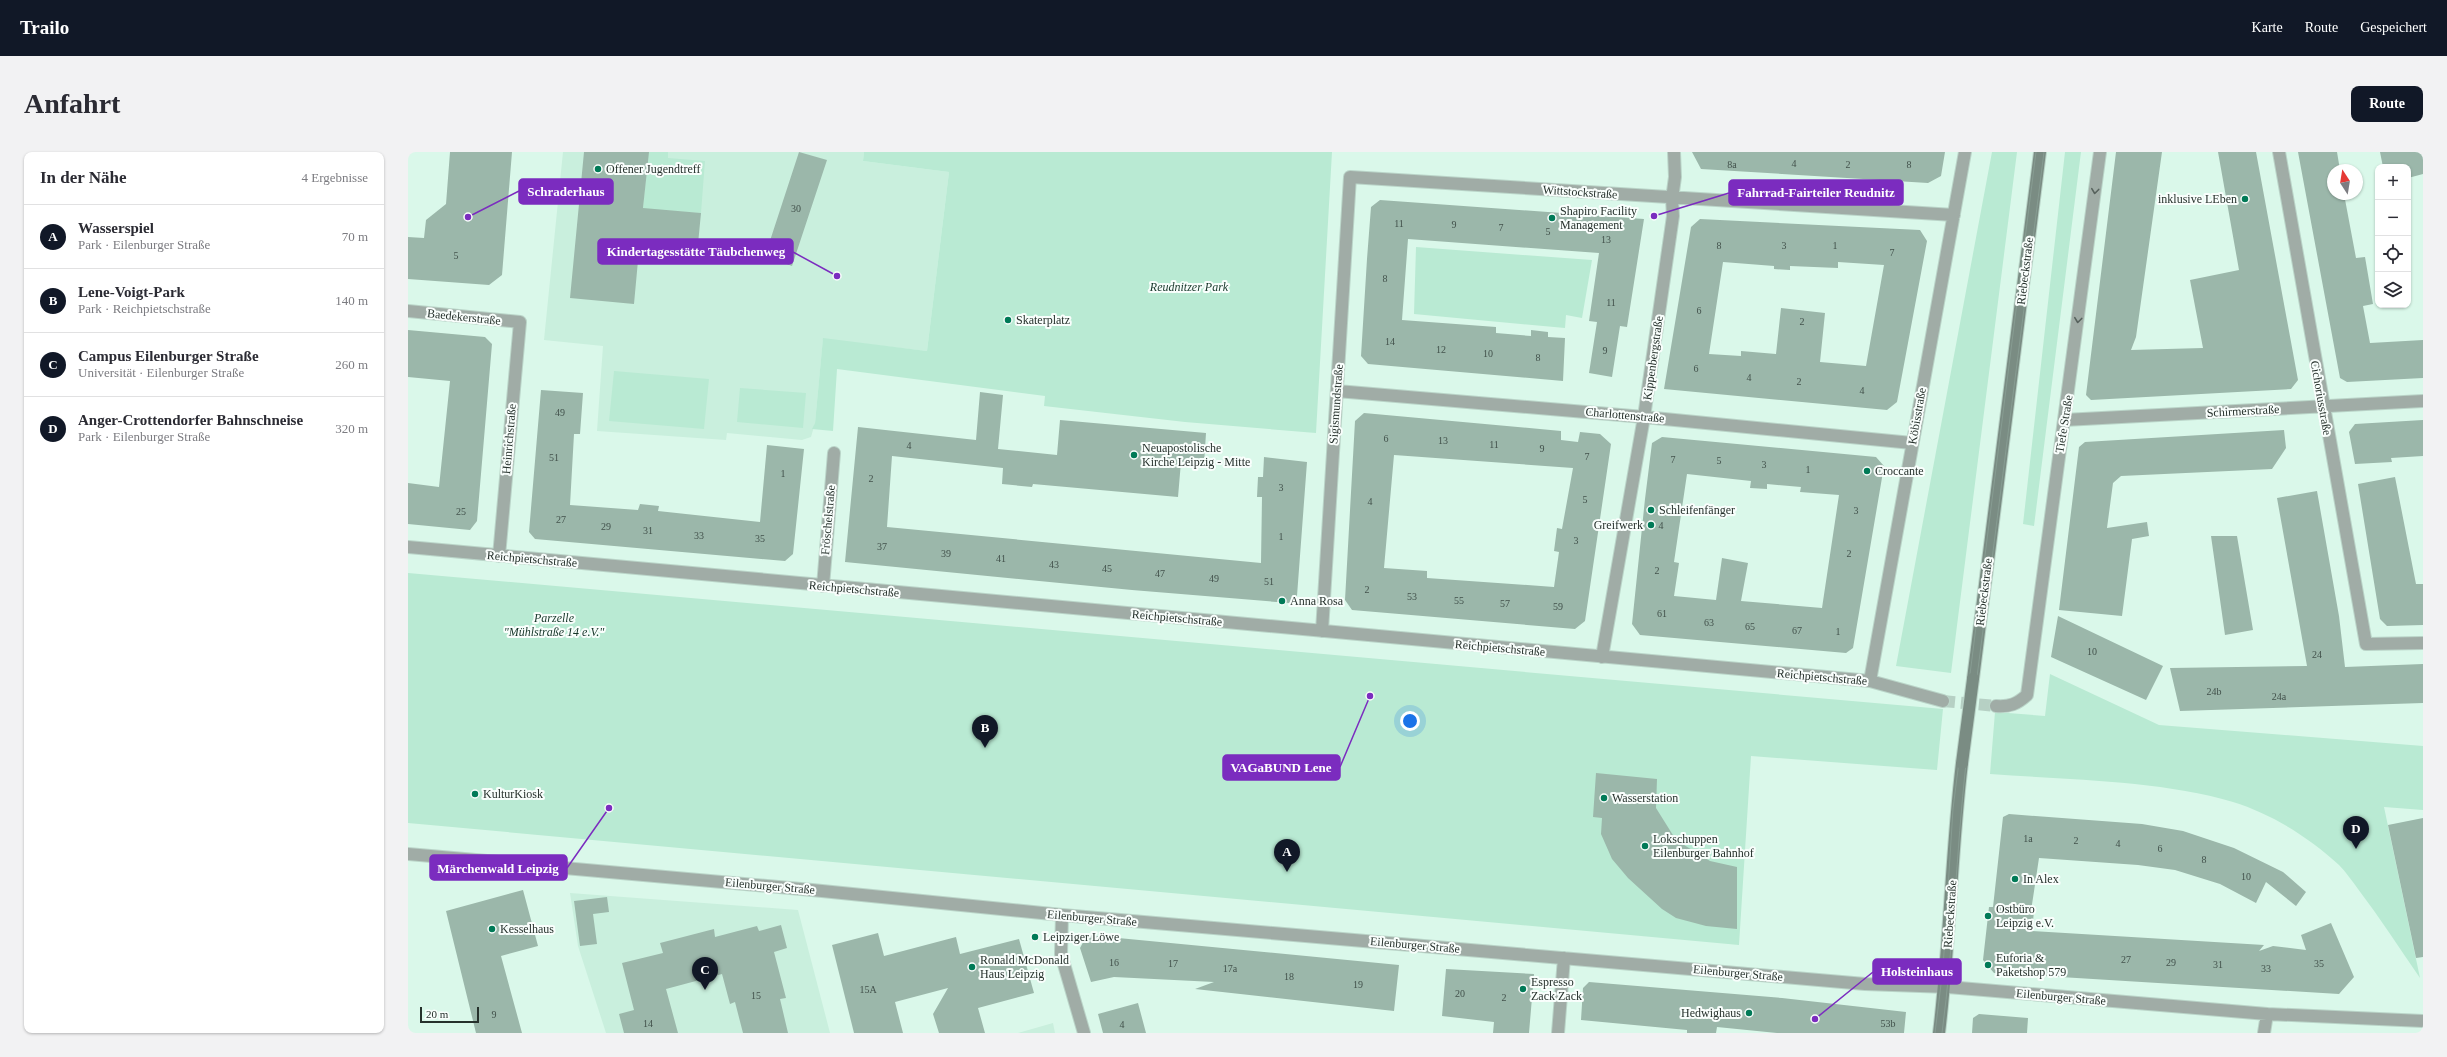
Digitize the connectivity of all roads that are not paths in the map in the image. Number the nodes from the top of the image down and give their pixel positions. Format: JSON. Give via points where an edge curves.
{"nodes":[{"id":1,"x":1674,"y":152,"type":"edge"},
{"id":2,"x":1965,"y":152,"type":"edge"},
{"id":3,"x":2040,"y":152,"type":"edge"},
{"id":4,"x":2100,"y":152,"type":"edge"},
{"id":5,"x":2279,"y":152,"type":"edge"},
{"id":6,"x":1350,"y":177,"type":"joint"},
{"id":7,"x":1672,"y":199,"type":"junction"},
{"id":8,"x":1954,"y":215,"type":"junction"},
{"id":9,"x":408,"y":311,"type":"edge"},
{"id":10,"x":520,"y":322,"type":"joint"},
{"id":11,"x":1337,"y":391,"type":"junction"},
{"id":12,"x":2423,"y":401,"type":"edge"},
{"id":13,"x":2322,"y":407,"type":"junction"},
{"id":14,"x":1644,"y":416,"type":"junction"},
{"id":15,"x":2064,"y":420,"type":"junction"},
{"id":16,"x":1912,"y":443,"type":"junction"},
{"id":17,"x":834,"y":453,"type":"dead end"},
{"id":18,"x":408,"y":547,"type":"edge"},
{"id":19,"x":499,"y":556,"type":"junction"},
{"id":20,"x":823,"y":586,"type":"junction"},
{"id":21,"x":1322,"y":631,"type":"junction"},
{"id":22,"x":2423,"y":643,"type":"edge"},
{"id":23,"x":1602,"y":658,"type":"junction"},
{"id":24,"x":1870,"y":681,"type":"junction"},
{"id":25,"x":1944,"y":701,"type":"tunnel mouth"},
{"id":26,"x":1996,"y":706,"type":"tunnel mouth"},
{"id":27,"x":408,"y":854,"type":"edge"},
{"id":28,"x":1062,"y":915,"type":"junction"},
{"id":29,"x":1564,"y":958,"type":"junction"},
{"id":30,"x":1944,"y":987,"type":"junction"},
{"id":31,"x":2267,"y":1014,"type":"junction"},
{"id":32,"x":2423,"y":1021,"type":"edge"},
{"id":33,"x":1084,"y":1033,"type":"edge"},
{"id":34,"x":1558,"y":1033,"type":"edge"},
{"id":35,"x":1939,"y":1033,"type":"edge"},
{"id":36,"x":2264,"y":1033,"type":"edge"}],
"edges":[{"from":1,"to":7,"type":"street","name":"Kippenbergstraße","via":[[1675,177]]},
{"from":2,"to":8,"type":"street","name":"Köbisstraße"},
{"from":3,"to":30,"type":"main road","name":"Riebeckstraße","bridge":true,"via":[[1962,763]]},
{"from":4,"to":15,"type":"street","name":"Tiefe Straße","one_way":true},
{"from":5,"to":13,"type":"street","name":"Cichoriusstraße"},
{"from":6,"to":7,"type":"street","name":"Wittstockstraße"},
{"from":6,"to":11,"type":"street","name":"Sigismundstraße"},
{"from":7,"to":8,"type":"street","name":"Wittstockstraße"},
{"from":7,"to":14,"type":"street","name":"Kippenbergstraße","via":[[1673,216]]},
{"from":8,"to":16,"type":"street","name":"Köbisstraße"},
{"from":9,"to":10,"type":"street","name":"Baedekerstraße"},
{"from":10,"to":19,"type":"street","name":"Heinrichstraße"},
{"from":11,"to":14,"type":"street","name":"Charlottenstraße"},
{"from":11,"to":21,"type":"street","name":"Sigismundstraße"},
{"from":12,"to":13,"type":"street","name":"Schirmerstraße"},
{"from":13,"to":15,"type":"street","name":"Schirmerstraße"},
{"from":13,"to":22,"type":"street","name":"Cichoriusstraße","via":[[2366,644]]},
{"from":14,"to":16,"type":"street","name":"Charlottenstraße"},
{"from":14,"to":23,"type":"street","name":"Kippenbergstraße"},
{"from":15,"to":26,"type":"street","name":"Tiefe Straße","via":[[2027,695],[2018,704]]},
{"from":16,"to":24,"type":"street","name":"Köbisstraße"},
{"from":17,"to":20,"type":"street","name":"Fröschelstraße"},
{"from":18,"to":19,"type":"street","name":"Reichpietschstraße"},
{"from":19,"to":20,"type":"street","name":"Reichpietschstraße"},
{"from":20,"to":21,"type":"street","name":"Reichpietschstraße"},
{"from":21,"to":23,"type":"street","name":"Reichpietschstraße"},
{"from":23,"to":24,"type":"street","name":"Reichpietschstraße"},
{"from":24,"to":25,"type":"street","name":"Reichpietschstraße"},
{"from":27,"to":28,"type":"street","name":"Eilenburger Straße"},
{"from":28,"to":29,"type":"street","name":"Eilenburger Straße"},
{"from":28,"to":33,"type":"street","via":[[1061,954]]},
{"from":29,"to":30,"type":"street","name":"Eilenburger Straße","via":[[1865,984]]},
{"from":29,"to":34,"type":"street"},
{"from":30,"to":31,"type":"street","name":"Eilenburger Straße"},
{"from":30,"to":35,"type":"main road","name":"Riebeckstraße"},
{"from":31,"to":32,"type":"street","name":"Eilenburger Straße"},
{"from":31,"to":36,"type":"street"}]}
